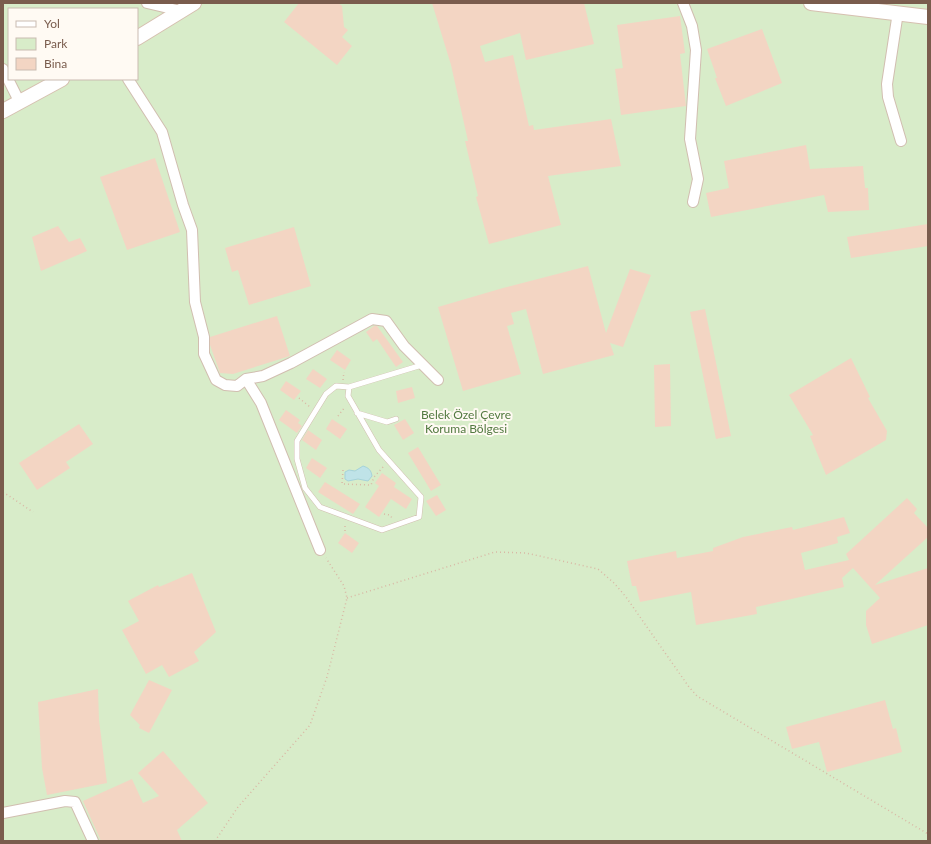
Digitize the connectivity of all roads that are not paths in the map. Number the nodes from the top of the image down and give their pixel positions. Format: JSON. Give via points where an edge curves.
{"nodes":[{"id":1,"x":147,"y":3,"type":"edge"},
{"id":2,"x":194,"y":3,"type":"edge"},
{"id":3,"x":683,"y":3,"type":"edge"},
{"id":4,"x":811,"y":3,"type":"edge"},
{"id":5,"x":833,"y":4,"type":"edge"},
{"id":6,"x":181,"y":11,"type":"junction"},
{"id":7,"x":898,"y":12,"type":"junction"},
{"id":8,"x":928,"y":17,"type":"edge"},
{"id":9,"x":138,"y":37,"type":"edge"},
{"id":10,"x":3,"y":69,"type":"edge"},
{"id":11,"x":8,"y":79,"type":"edge"},
{"id":12,"x":8,"y":80,"type":"edge"},
{"id":13,"x":60,"y":80,"type":"edge"},
{"id":14,"x":129,"y":80,"type":"edge"},
{"id":15,"x":19,"y":101,"type":"junction"},
{"id":16,"x":3,"y":111,"type":"edge"},
{"id":17,"x":902,"y":141,"type":"dead end"},
{"id":18,"x":693,"y":202,"type":"dead end"},
{"id":19,"x":422,"y":365,"type":"junction"},
{"id":20,"x":246,"y":380,"type":"junction"},
{"id":21,"x":438,"y":380,"type":"dead end"},
{"id":22,"x":349,"y":387,"type":"junction"},
{"id":23,"x":358,"y":413,"type":"junction"},
{"id":24,"x":396,"y":419,"type":"dead end"},
{"id":25,"x":320,"y":550,"type":"road end"},
{"id":26,"x":3,"y":813,"type":"edge"},
{"id":27,"x":93,"y":841,"type":"edge"}],
"edges":[{"from":1,"to":6,"type":"street"},
{"from":2,"to":6,"type":"main road"},
{"from":3,"to":18,"type":"street","via":[[692,26],[696,50],[690,139],[698,180]]},
{"from":4,"to":5,"type":"main road"},
{"from":5,"to":7,"type":"main road"},
{"from":6,"to":9,"type":"main road"},
{"from":7,"to":8,"type":"main road"},
{"from":7,"to":17,"type":"street","via":[[887,84],[888,97]]},
{"from":10,"to":11,"type":"street"},
{"from":12,"to":15,"type":"street"},
{"from":13,"to":15,"type":"main road"},
{"from":14,"to":20,"type":"street","via":[[162,132],[192,230],[193,288],[204,337],[204,354],[216,380],[225,386],[237,386]]},
{"from":15,"to":16,"type":"main road"},
{"from":19,"to":20,"type":"street","via":[[386,321],[372,319],[291,363],[263,376]]},
{"from":19,"to":21,"type":"street"},
{"from":19,"to":22,"type":"lane"},
{"from":20,"to":25,"type":"street","via":[[261,403]]},
{"from":22,"to":23,"type":"lane","via":[[348,396]]},
{"from":22,"to":23,"type":"lane","via":[[336,386],[326,394],[297,441],[297,459],[305,488],[320,507],[382,530],[419,517],[421,497],[378,450]]},
{"from":23,"to":24,"type":"lane","via":[[387,422]]},
{"from":26,"to":27,"type":"street","via":[[65,801],[75,802]]}]}
